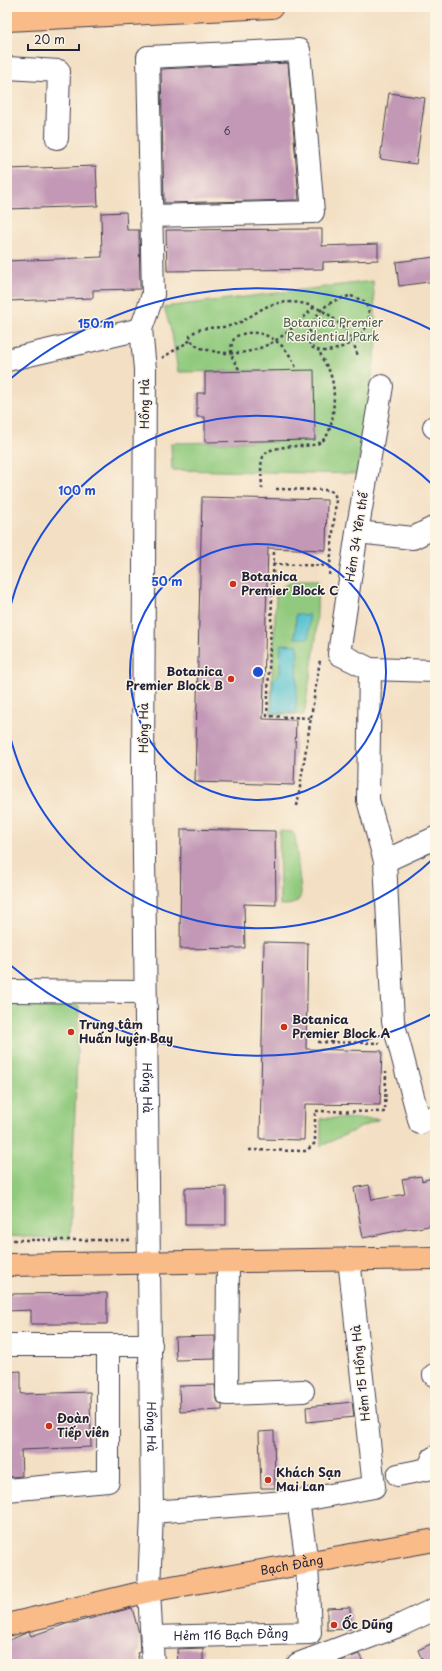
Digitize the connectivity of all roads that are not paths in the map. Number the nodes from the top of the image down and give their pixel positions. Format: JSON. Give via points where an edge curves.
{"nodes":[{"id":1,"x":272,"y":7,"type":"edge"},
{"id":2,"x":150,"y":10,"type":"edge"},
{"id":3,"x":7,"y":20,"type":"edge"},
{"id":4,"x":7,"y":68,"type":"edge"},
{"id":5,"x":56,"y":138,"type":"dead end"},
{"id":6,"x":151,"y":216,"type":"junction"},
{"id":7,"x":141,"y":329,"type":"junction"},
{"id":8,"x":7,"y":360,"type":"edge"},
{"id":9,"x":382,"y":386,"type":"dead end"},
{"id":10,"x":435,"y":528,"type":"edge"},
{"id":11,"x":357,"y":532,"type":"junction"},
{"id":12,"x":370,"y":668,"type":"junction"},
{"id":13,"x":435,"y":671,"type":"edge"},
{"id":14,"x":435,"y":838,"type":"edge"},
{"id":15,"x":385,"y":861,"type":"junction"},
{"id":16,"x":7,"y":991,"type":"edge"},
{"id":17,"x":145,"y":992,"type":"junction"},
{"id":18,"x":427,"y":1120,"type":"edge"},
{"id":19,"x":435,"y":1258,"type":"edge"},
{"id":20,"x":349,"y":1259,"type":"junction"},
{"id":21,"x":228,"y":1262,"type":"junction"},
{"id":22,"x":150,"y":1263,"type":"junction"},
{"id":23,"x":7,"y":1265,"type":"edge"},
{"id":24,"x":7,"y":1345,"type":"edge"},
{"id":25,"x":108,"y":1345,"type":"junction"},
{"id":26,"x":151,"y":1345,"type":"junction"},
{"id":27,"x":302,"y":1391,"type":"dead end"},
{"id":28,"x":435,"y":1457,"type":"edge"},
{"id":29,"x":398,"y":1475,"type":"dead end"},
{"id":30,"x":7,"y":1490,"type":"edge"},
{"id":31,"x":298,"y":1501,"type":"junction"},
{"id":32,"x":152,"y":1512,"type":"junction"},
{"id":33,"x":435,"y":1540,"type":"edge"},
{"id":34,"x":307,"y":1563,"type":"junction"},
{"id":35,"x":148,"y":1591,"type":"junction"},
{"id":36,"x":435,"y":1609,"type":"edge"},
{"id":37,"x":7,"y":1625,"type":"edge"},
{"id":38,"x":152,"y":1636,"type":"junction"},
{"id":39,"x":153,"y":1664,"type":"edge"},
{"id":40,"x":298,"y":1664,"type":"edge"}],
"edges":[{"from":1,"to":2,"type":"main road"},
{"from":2,"to":3,"type":"main road"},
{"from":4,"to":5,"type":"street","via":[[59,71]]},
{"from":6,"to":6,"type":"street","via":[[313,212],[299,50],[148,57]]},
{"from":6,"to":7,"type":"street","via":[[153,295]]},
{"from":7,"to":8,"type":"street"},
{"from":7,"to":17,"type":"street","name":"Hồng Hà","via":[[145,377]]},
{"from":9,"to":11,"type":"street","name":"Hẻm 34 Yên thế"},
{"from":10,"to":11,"type":"street","via":[[413,538]]},
{"from":11,"to":12,"type":"street","name":"Hẻm 34 Yên thế","via":[[339,654]]},
{"from":12,"to":13,"type":"street"},
{"from":12,"to":15,"type":"street","via":[[368,800]]},
{"from":14,"to":15,"type":"street"},
{"from":15,"to":18,"type":"street","via":[[393,1021]]},
{"from":16,"to":17,"type":"street"},
{"from":17,"to":22,"type":"street","name":"Hồng Hà"},
{"from":19,"to":20,"type":"main road"},
{"from":20,"to":21,"type":"main road"},
{"from":20,"to":31,"type":"street","name":"Hẻm 15 Hồng Hà","via":[[374,1488]]},
{"from":21,"to":22,"type":"main road"},
{"from":21,"to":27,"type":"street","via":[[227,1394]]},
{"from":22,"to":23,"type":"main road"},
{"from":22,"to":26,"type":"street","name":"Hồng Hà"},
{"from":24,"to":25,"type":"street"},
{"from":25,"to":26,"type":"street"},
{"from":25,"to":30,"type":"street","via":[[108,1481]]},
{"from":26,"to":32,"type":"street","name":"Hồng Hà"},
{"from":28,"to":29,"type":"street","via":[[428,1469]]},
{"from":31,"to":32,"type":"street"},
{"from":31,"to":34,"type":"street"},
{"from":32,"to":35,"type":"street","name":"Hồng Hà"},
{"from":33,"to":34,"type":"main road","name":"Bạch Đằng"},
{"from":34,"to":35,"type":"main road","name":"Bạch Đằng"},
{"from":34,"to":38,"type":"street","name":"Hẻm 116 Bạch Đằng","via":[[310,1633]]},
{"from":35,"to":37,"type":"main road","name":"Bạch Đằng"},
{"from":35,"to":38,"type":"street"},
{"from":36,"to":40,"type":"street","via":[[401,1625]]},
{"from":38,"to":39,"type":"street"}]}
